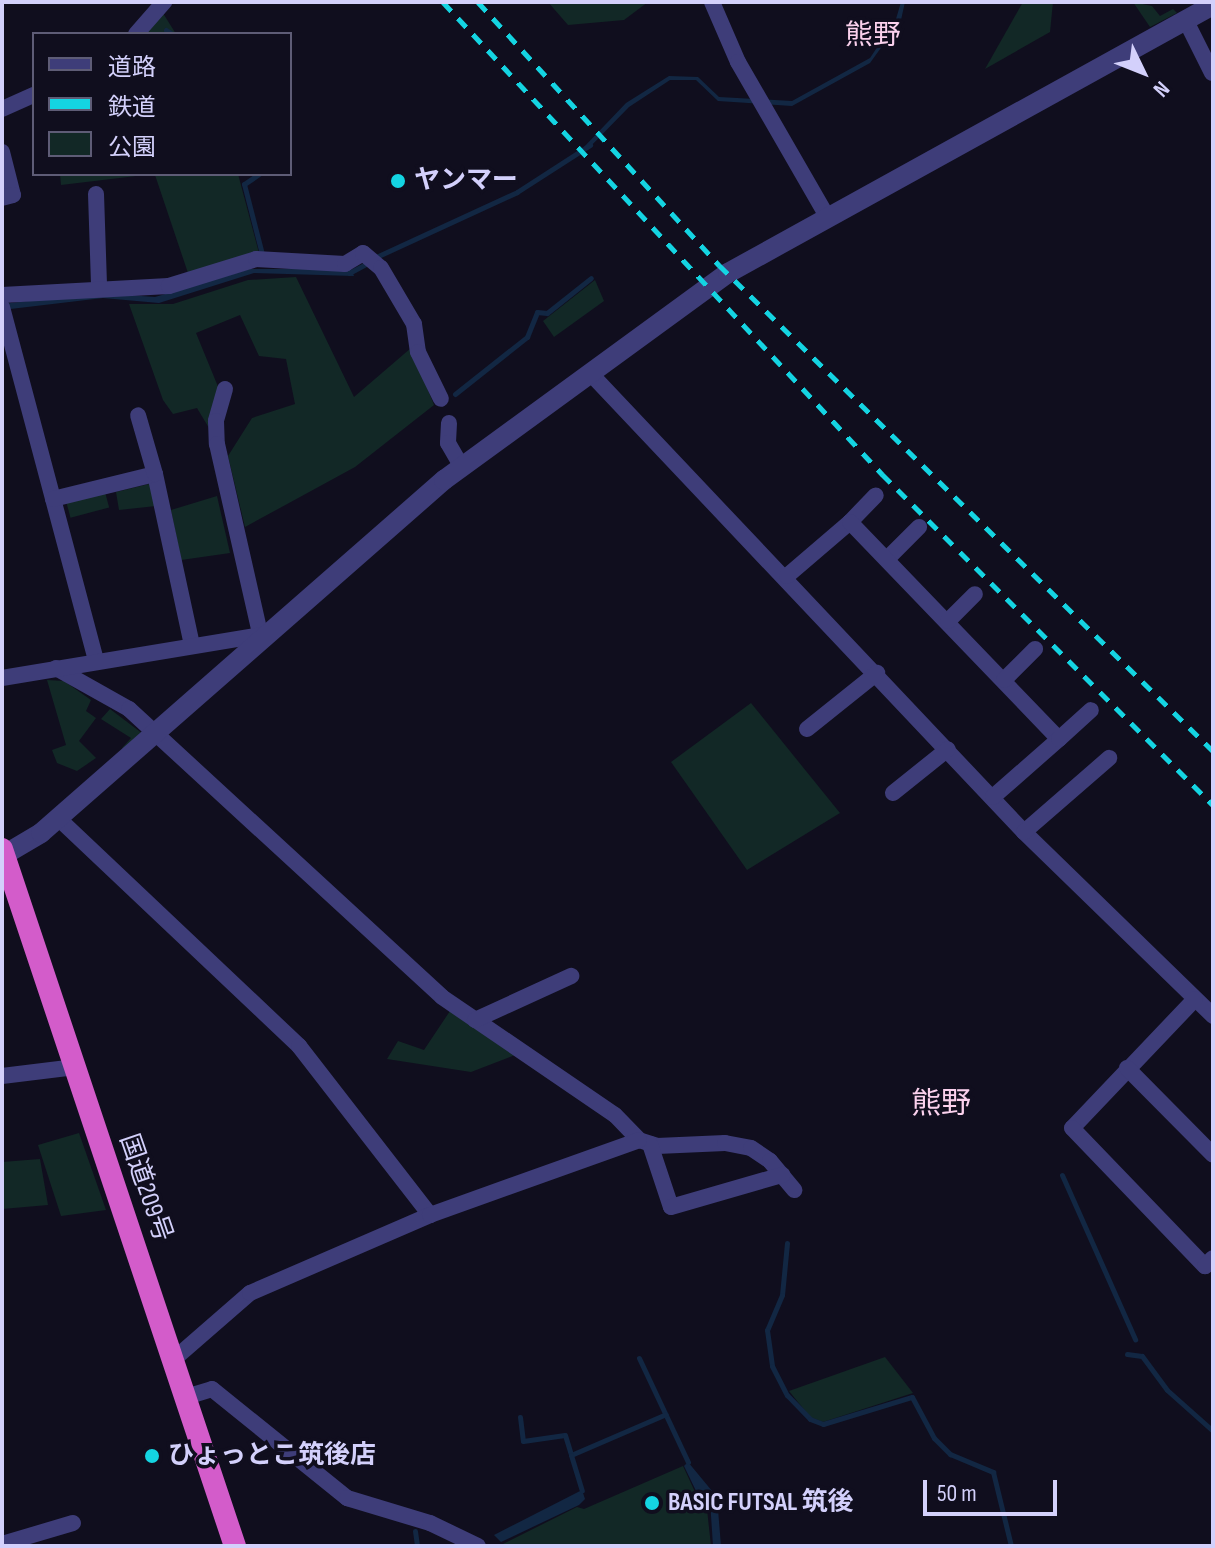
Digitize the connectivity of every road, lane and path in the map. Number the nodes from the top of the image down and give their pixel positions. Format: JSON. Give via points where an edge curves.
{"nodes":[{"id":1,"x":164,"y":2,"type":"edge"},
{"id":2,"x":712,"y":2,"type":"edge"},
{"id":3,"x":1213,"y":5,"type":"edge"},
{"id":4,"x":1186,"y":21,"type":"junction"},
{"id":5,"x":138,"y":32,"type":"edge"},
{"id":6,"x":1212,"y":73,"type":"edge"},
{"id":7,"x":32,"y":96,"type":"edge"},
{"id":8,"x":2,"y":109,"type":"edge"},
{"id":9,"x":2,"y":152,"type":"edge"},
{"id":10,"x":96,"y":194,"type":"dead end"},
{"id":11,"x":2,"y":198,"type":"edge"},
{"id":12,"x":828,"y":218,"type":"junction"},
{"id":13,"x":99,"y":286,"type":"junction"},
{"id":14,"x":2,"y":295,"type":"edge"},
{"id":15,"x":2,"y":307,"type":"edge"},
{"id":16,"x":591,"y":374,"type":"junction"},
{"id":17,"x":225,"y":389,"type":"dead end"},
{"id":18,"x":441,"y":399,"type":"dead end"},
{"id":19,"x":138,"y":415,"type":"dead end"},
{"id":20,"x":449,"y":423,"type":"dead end"},
{"id":21,"x":462,"y":467,"type":"junction"},
{"id":22,"x":155,"y":474,"type":"junction"},
{"id":23,"x":876,"y":495,"type":"dead end"},
{"id":24,"x":53,"y":499,"type":"junction"},
{"id":25,"x":850,"y":522,"type":"junction"},
{"id":26,"x":919,"y":527,"type":"dead end"},
{"id":27,"x":888,"y":558,"type":"junction"},
{"id":28,"x":787,"y":576,"type":"junction"},
{"id":29,"x":975,"y":594,"type":"dead end"},
{"id":30,"x":948,"y":621,"type":"junction"},
{"id":31,"x":265,"y":633,"type":"junction"},
{"id":32,"x":192,"y":645,"type":"junction"},
{"id":33,"x":1035,"y":649,"type":"dead end"},
{"id":34,"x":96,"y":661,"type":"junction"},
{"id":35,"x":56,"y":668,"type":"junction"},
{"id":36,"x":877,"y":673,"type":"junction"},
{"id":37,"x":2,"y":678,"type":"edge"},
{"id":38,"x":1004,"y":680,"type":"junction"},
{"id":39,"x":1091,"y":710,"type":"dead end"},
{"id":40,"x":807,"y":729,"type":"dead end"},
{"id":41,"x":156,"y":733,"type":"junction"},
{"id":42,"x":1059,"y":739,"type":"junction"},
{"id":43,"x":948,"y":749,"type":"junction"},
{"id":44,"x":1109,"y":758,"type":"dead end"},
{"id":45,"x":893,"y":793,"type":"dead end"},
{"id":46,"x":993,"y":797,"type":"junction"},
{"id":47,"x":58,"y":818,"type":"junction"},
{"id":48,"x":1024,"y":832,"type":"junction"},
{"id":49,"x":3,"y":853,"type":"edge"},
{"id":50,"x":571,"y":976,"type":"dead end"},
{"id":51,"x":1195,"y":999,"type":"junction"},
{"id":52,"x":1213,"y":1016,"type":"edge"},
{"id":53,"x":475,"y":1020,"type":"junction"},
{"id":54,"x":75,"y":1067,"type":"junction"},
{"id":55,"x":1127,"y":1068,"type":"junction"},
{"id":56,"x":2,"y":1076,"type":"edge"},
{"id":57,"x":644,"y":1142,"type":"junction"},
{"id":58,"x":1213,"y":1155,"type":"edge"},
{"id":59,"x":782,"y":1175,"type":"junction"},
{"id":60,"x":794,"y":1190,"type":"dead end"},
{"id":61,"x":430,"y":1215,"type":"junction"},
{"id":62,"x":1213,"y":1258,"type":"edge"},
{"id":63,"x":173,"y":1360,"type":"junction"},
{"id":64,"x":186,"y":1397,"type":"junction"},
{"id":65,"x":73,"y":1523,"type":"dead end"},
{"id":66,"x":2,"y":1544,"type":"edge"},
{"id":67,"x":235,"y":1546,"type":"edge"},
{"id":68,"x":478,"y":1546,"type":"edge"}],
"edges":[{"from":1,"to":5,"type":"street"},
{"from":2,"to":12,"type":"street","via":[[738,62]]},
{"from":3,"to":4,"type":"street"},
{"from":4,"to":6,"type":"street"},
{"from":4,"to":12,"type":"street"},
{"from":7,"to":8,"type":"street"},
{"from":9,"to":11,"type":"street","via":[[13,195]]},
{"from":10,"to":13,"type":"street"},
{"from":12,"to":16,"type":"street","via":[[737,267]]},
{"from":13,"to":14,"type":"street"},
{"from":13,"to":18,"type":"street","via":[[169,286],[256,259],[345,264],[363,253],[381,268],[414,324],[418,352]]},
{"from":15,"to":24,"type":"street"},
{"from":16,"to":21,"type":"street"},
{"from":16,"to":28,"type":"street"},
{"from":17,"to":31,"type":"street","via":[[216,421],[217,444]]},
{"from":19,"to":22,"type":"street"},
{"from":20,"to":21,"type":"street","via":[[448,443]]},
{"from":21,"to":31,"type":"street"},
{"from":22,"to":24,"type":"street"},
{"from":22,"to":32,"type":"street"},
{"from":23,"to":25,"type":"street"},
{"from":24,"to":34,"type":"street"},
{"from":25,"to":27,"type":"street"},
{"from":25,"to":28,"type":"street"},
{"from":26,"to":27,"type":"street"},
{"from":27,"to":30,"type":"street"},
{"from":28,"to":36,"type":"street"},
{"from":29,"to":30,"type":"street"},
{"from":30,"to":38,"type":"street"},
{"from":31,"to":32,"type":"street"},
{"from":31,"to":41,"type":"street"},
{"from":32,"to":34,"type":"street"},
{"from":33,"to":38,"type":"street"},
{"from":34,"to":35,"type":"street"},
{"from":35,"to":37,"type":"street"},
{"from":35,"to":41,"type":"street","via":[[129,709]]},
{"from":36,"to":40,"type":"street"},
{"from":36,"to":43,"type":"street"},
{"from":38,"to":42,"type":"street"},
{"from":39,"to":42,"type":"street"},
{"from":41,"to":47,"type":"street"},
{"from":41,"to":53,"type":"street","via":[[417,976]]},
{"from":42,"to":46,"type":"street"},
{"from":43,"to":45,"type":"street"},
{"from":43,"to":46,"type":"street"},
{"from":44,"to":48,"type":"street"},
{"from":46,"to":48,"type":"street"},
{"from":47,"to":49,"type":"street"},
{"from":47,"to":61,"type":"street","via":[[299,1046]]},
{"from":48,"to":51,"type":"street"},
{"from":49,"to":54,"type":"highway","name":"国道209号"},
{"from":50,"to":53,"type":"street"},
{"from":51,"to":52,"type":"street"},
{"from":51,"to":55,"type":"street"},
{"from":53,"to":57,"type":"street","via":[[615,1115]]},
{"from":54,"to":56,"type":"street"},
{"from":54,"to":63,"type":"highway","name":"国道209号"},
{"from":55,"to":58,"type":"street"},
{"from":55,"to":62,"type":"street","via":[[1072,1128],[1205,1266]]},
{"from":57,"to":59,"type":"street","via":[[751,1148]]},
{"from":57,"to":59,"type":"street","via":[[671,1207]]},
{"from":57,"to":61,"type":"street"},
{"from":59,"to":60,"type":"street"},
{"from":61,"to":63,"type":"street","via":[[250,1293]]},
{"from":63,"to":64,"type":"highway","name":"国道209号"},
{"from":64,"to":67,"type":"highway","name":"国道209号"},
{"from":64,"to":68,"type":"street","via":[[212,1389],[347,1498],[430,1523]]},
{"from":65,"to":66,"type":"street"}]}
